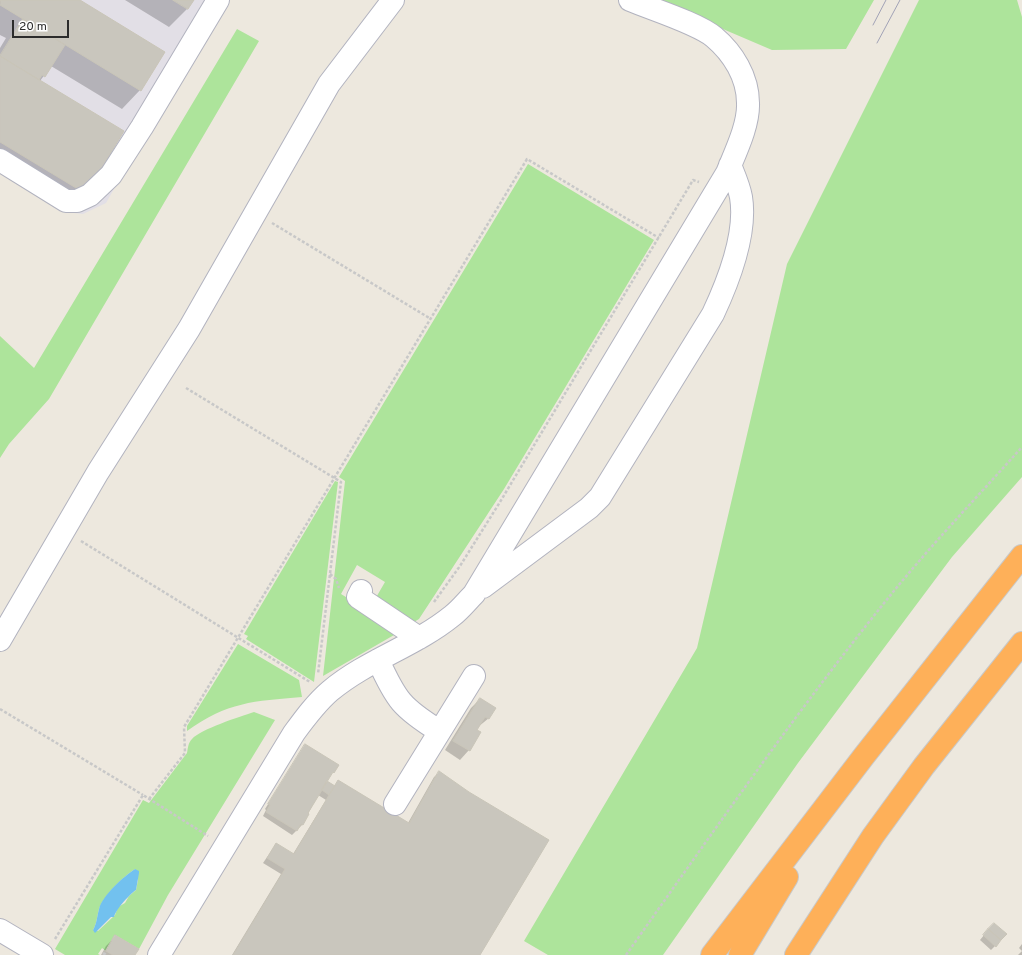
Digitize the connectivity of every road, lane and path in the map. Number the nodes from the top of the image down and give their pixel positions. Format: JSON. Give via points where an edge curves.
{"nodes":[{"id":1,"x":218,"y":0,"type":"edge"},
{"id":2,"x":393,"y":0,"type":"edge"},
{"id":3,"x":630,"y":0,"type":"edge"},
{"id":4,"x":0,"y":160,"type":"edge"},
{"id":5,"x":730,"y":165,"type":"junction"},
{"id":6,"x":706,"y":183,"type":"dead end"},
{"id":7,"x":255,"y":212,"type":"junction"},
{"id":8,"x":659,"y":238,"type":"junction"},
{"id":9,"x":431,"y":319,"type":"junction"},
{"id":10,"x":186,"y":388,"type":"dead end"},
{"id":11,"x":1022,"y":447,"type":"edge"},
{"id":12,"x":335,"y":478,"type":"junction"},
{"id":13,"x":64,"y":531,"type":"junction"},
{"id":14,"x":1022,"y":556,"type":"edge"},
{"id":15,"x":361,"y":591,"type":"dead end"},
{"id":16,"x":474,"y":594,"type":"junction"},
{"id":17,"x":430,"y":609,"type":"dead end"},
{"id":18,"x":238,"y":638,"type":"junction"},
{"id":19,"x":419,"y":638,"type":"junction"},
{"id":20,"x":0,"y":640,"type":"edge"},
{"id":21,"x":1022,"y":642,"type":"edge"},
{"id":22,"x":378,"y":660,"type":"junction"},
{"id":23,"x":474,"y":676,"type":"dead end"},
{"id":24,"x":318,"y":679,"type":"dead end"},
{"id":25,"x":317,"y":686,"type":"dead end"},
{"id":26,"x":0,"y":709,"type":"edge"},
{"id":27,"x":439,"y":731,"type":"junction"},
{"id":28,"x":864,"y":756,"type":"junction"},
{"id":29,"x":143,"y":796,"type":"junction"},
{"id":30,"x":149,"y":799,"type":"junction"},
{"id":31,"x":395,"y":804,"type":"dead end"},
{"id":32,"x":225,"y":847,"type":"junction"},
{"id":33,"x":0,"y":930,"type":"edge"},
{"id":34,"x":48,"y":948,"type":"edge"},
{"id":35,"x":163,"y":951,"type":"edge"},
{"id":36,"x":103,"y":953,"type":"dead end"},
{"id":37,"x":106,"y":955,"type":"edge"},
{"id":38,"x":626,"y":955,"type":"edge"},
{"id":39,"x":712,"y":955,"type":"edge"},
{"id":40,"x":740,"y":955,"type":"edge"},
{"id":41,"x":796,"y":955,"type":"edge"}],
"edges":[{"from":1,"to":4,"type":"lane","via":[[111,175],[90,195],[77,201],[66,201]]},
{"from":2,"to":7,"type":"lane","via":[[329,84]]},
{"from":3,"to":5,"type":"lane","via":[[713,36],[732,56],[744,78],[748,104],[743,133]]},
{"from":5,"to":16,"type":"lane"},
{"from":5,"to":16,"type":"lane","via":[[741,196],[742,212],[739,235],[713,314],[600,497],[589,508]]},
{"from":6,"to":8,"type":"path","via":[[693,180]]},
{"from":7,"to":9,"type":"path"},
{"from":7,"to":13,"type":"lane","via":[[189,329],[114,446]]},
{"from":8,"to":9,"type":"path","via":[[527,159]]},
{"from":8,"to":17,"type":"path","via":[[500,502]]},
{"from":9,"to":12,"type":"path"},
{"from":10,"to":12,"type":"path"},
{"from":11,"to":38,"type":"path","via":[[894,591],[811,697]]},
{"from":12,"to":18,"type":"path"},
{"from":12,"to":24,"type":"path","via":[[341,482]]},
{"from":13,"to":18,"type":"path"},
{"from":13,"to":20,"type":"lane"},
{"from":14,"to":28,"type":"highway"},
{"from":15,"to":19,"type":"lane","via":[[358,597]]},
{"from":16,"to":19,"type":"lane","via":[[453,616]]},
{"from":18,"to":25,"type":"path"},
{"from":18,"to":30,"type":"path","via":[[184,727],[185,753]]},
{"from":19,"to":22,"type":"lane"},
{"from":21,"to":41,"type":"highway","via":[[924,766],[873,836]]},
{"from":22,"to":27,"type":"lane","via":[[399,701],[410,712]]},
{"from":22,"to":32,"type":"lane","via":[[330,691],[309,712]]},
{"from":23,"to":27,"type":"lane"},
{"from":26,"to":29,"type":"path"},
{"from":27,"to":31,"type":"lane"},
{"from":28,"to":39,"type":"highway"},
{"from":28,"to":40,"type":"highway"},
{"from":29,"to":30,"type":"path"},
{"from":29,"to":34,"type":"path"},
{"from":30,"to":32,"type":"path"},
{"from":32,"to":35,"type":"lane"},
{"from":33,"to":34,"type":"lane"},
{"from":36,"to":37,"type":"path"}]}
